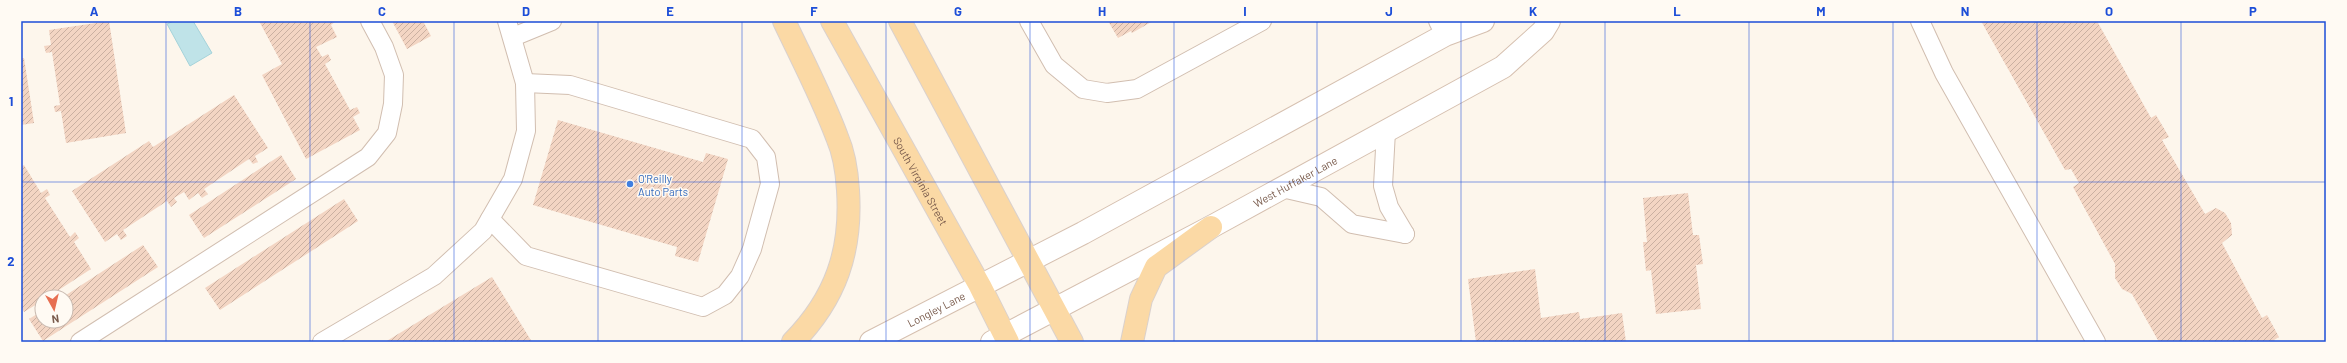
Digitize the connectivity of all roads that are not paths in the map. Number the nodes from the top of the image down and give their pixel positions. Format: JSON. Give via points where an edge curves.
{"nodes":[{"id":1,"x":370,"y":21,"type":"edge"},
{"id":2,"x":552,"y":21,"type":"edge"},
{"id":3,"x":784,"y":21,"type":"edge"},
{"id":4,"x":832,"y":21,"type":"edge"},
{"id":5,"x":900,"y":21,"type":"edge"},
{"id":6,"x":1029,"y":21,"type":"edge"},
{"id":7,"x":1262,"y":21,"type":"edge"},
{"id":8,"x":1483,"y":21,"type":"edge"},
{"id":9,"x":1549,"y":21,"type":"edge"},
{"id":10,"x":1920,"y":21,"type":"edge"},
{"id":11,"x":1441,"y":28,"type":"edge"},
{"id":12,"x":510,"y":29,"type":"edge"},
{"id":13,"x":525,"y":83,"type":"junction"},
{"id":14,"x":1386,"y":131,"type":"junction"},
{"id":15,"x":1282,"y":188,"type":"junction"},
{"id":16,"x":490,"y":219,"type":"junction"},
{"id":17,"x":1211,"y":227,"type":"junction"},
{"id":18,"x":1029,"y":261,"type":"junction"},
{"id":19,"x":980,"y":286,"type":"junction"},
{"id":20,"x":1054,"y":309,"type":"junction"},
{"id":21,"x":1002,"y":340,"type":"edge"},
{"id":22,"x":80,"y":342,"type":"edge"},
{"id":23,"x":322,"y":342,"type":"edge"},
{"id":24,"x":793,"y":342,"type":"edge"},
{"id":25,"x":871,"y":342,"type":"edge"},
{"id":26,"x":1072,"y":342,"type":"edge"},
{"id":27,"x":1132,"y":342,"type":"edge"},
{"id":28,"x":2096,"y":342,"type":"edge"}],
"edges":[{"from":1,"to":22,"type":"lane","via":[[384,47],[394,76],[393,104],[387,133],[368,157]]},
{"from":2,"to":12,"type":"lane"},
{"from":3,"to":24,"type":"main road","via":[[838,138],[847,175],[850,215],[845,255],[828,296],[807,328]]},
{"from":4,"to":19,"type":"main road","name":"South Virginia Street"},
{"from":5,"to":18,"type":"main road"},
{"from":6,"to":7,"type":"lane","via":[[1054,65],[1083,89],[1107,93],[1136,89]]},
{"from":8,"to":11,"type":"street"},
{"from":9,"to":14,"type":"street","name":"West Huffaker Lane","via":[[1542,31],[1503,67]]},
{"from":10,"to":28,"type":"lane","via":[[1944,73]]},
{"from":11,"to":18,"type":"street"},
{"from":12,"to":13,"type":"lane"},
{"from":13,"to":16,"type":"lane","via":[[526,131],[513,179]]},
{"from":13,"to":16,"type":"lane","via":[[570,85],[752,139],[766,157],[770,184],[752,249],[740,276],[725,295],[703,307],[526,256]]},
{"from":14,"to":15,"type":"street","name":"West Huffaker Lane"},
{"from":14,"to":15,"type":"lane","via":[[1383,186],[1389,207],[1405,234],[1352,224],[1321,197]]},
{"from":15,"to":17,"type":"street","name":"West Huffaker Lane"},
{"from":16,"to":23,"type":"lane","via":[[483,231],[434,276]]},
{"from":17,"to":20,"type":"street","name":"West Huffaker Lane"},
{"from":17,"to":27,"type":"main road","via":[[1156,267],[1141,299]]},
{"from":18,"to":19,"type":"street","name":"Longley Lane"},
{"from":18,"to":20,"type":"main road"},
{"from":19,"to":21,"type":"main road","name":"South Virginia Street"},
{"from":19,"to":25,"type":"street","name":"Longley Lane"},
{"from":20,"to":21,"type":"street","name":"West Huffaker Lane"},
{"from":20,"to":26,"type":"main road"}]}
